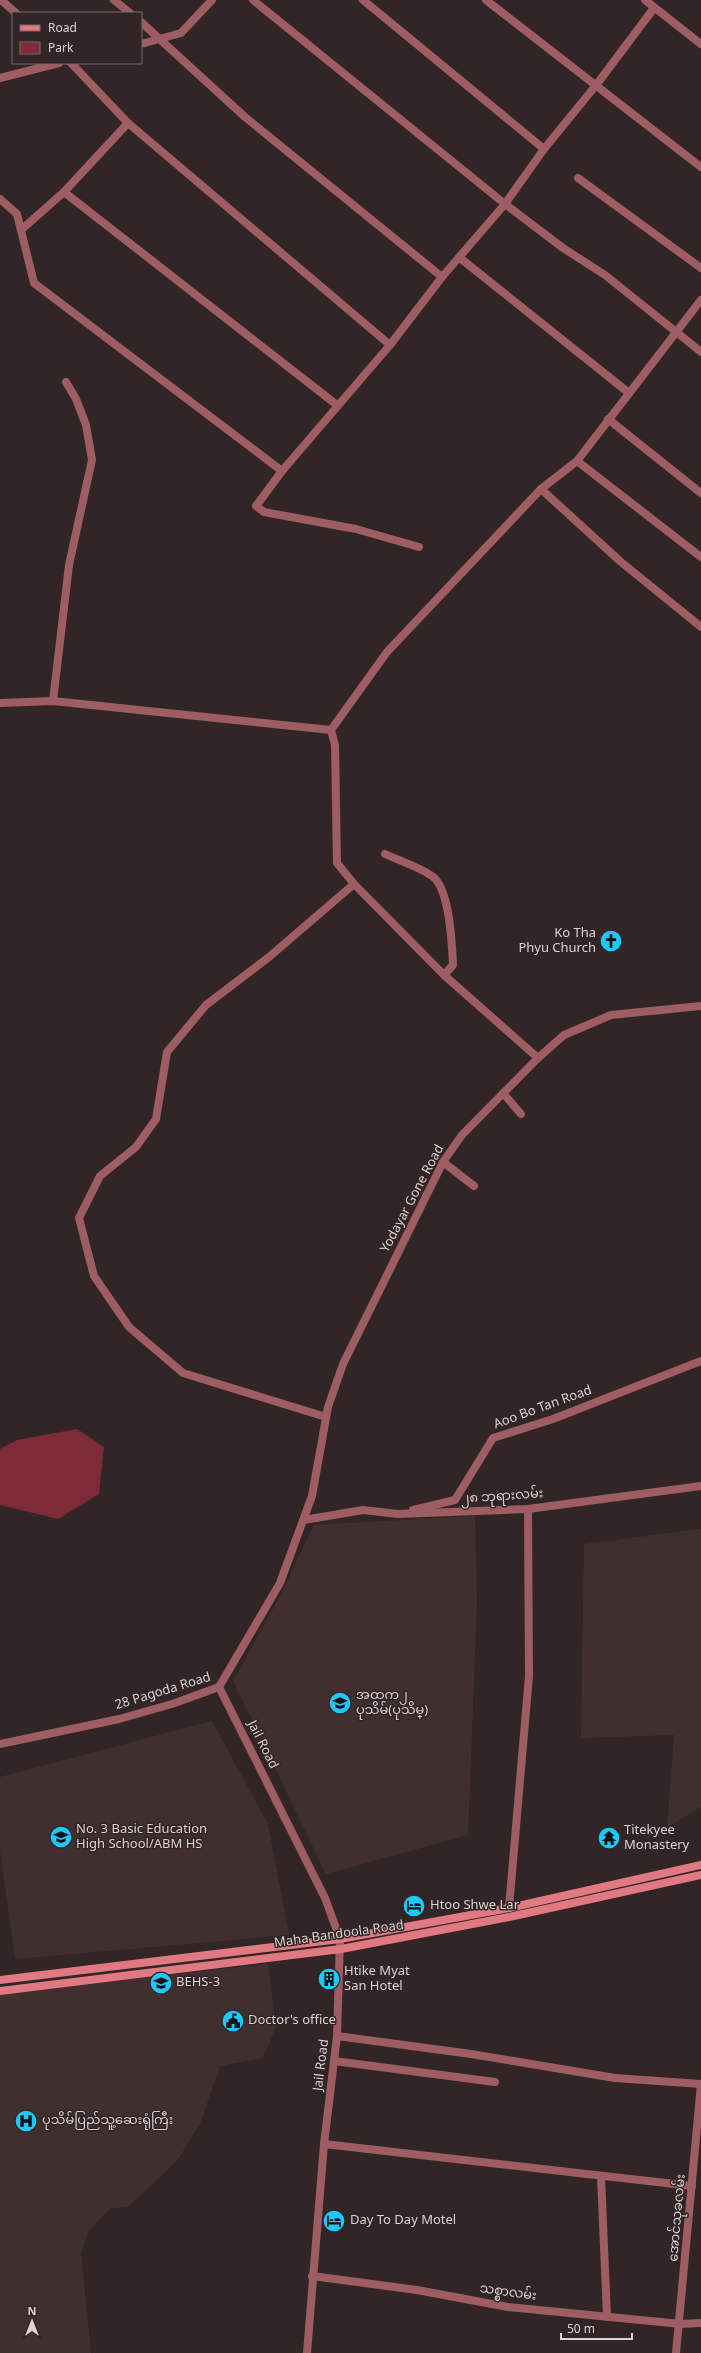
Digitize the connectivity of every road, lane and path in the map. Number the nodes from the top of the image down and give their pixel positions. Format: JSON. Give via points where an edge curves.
{"nodes":[{"id":1,"x":1,"y":0,"type":"edge"},
{"id":2,"x":114,"y":0,"type":"edge"},
{"id":3,"x":212,"y":0,"type":"edge"},
{"id":4,"x":253,"y":0,"type":"edge"},
{"id":5,"x":363,"y":0,"type":"edge"},
{"id":6,"x":486,"y":0,"type":"edge"},
{"id":7,"x":644,"y":0,"type":"edge"},
{"id":8,"x":654,"y":8,"type":"junction"},
{"id":9,"x":15,"y":12,"type":"edge"},
{"id":10,"x":129,"y":12,"type":"edge"},
{"id":11,"x":142,"y":23,"type":"edge"},
{"id":12,"x":161,"y":39,"type":"junction"},
{"id":13,"x":142,"y":44,"type":"edge"},
{"id":14,"x":701,"y":44,"type":"edge"},
{"id":15,"x":55,"y":64,"type":"edge"},
{"id":16,"x":72,"y":64,"type":"edge"},
{"id":17,"x":0,"y":78,"type":"edge"},
{"id":18,"x":597,"y":84,"type":"junction"},
{"id":19,"x":128,"y":123,"type":"junction"},
{"id":20,"x":544,"y":149,"type":"junction"},
{"id":21,"x":701,"y":167,"type":"edge"},
{"id":22,"x":578,"y":178,"type":"dead end"},
{"id":23,"x":64,"y":192,"type":"junction"},
{"id":24,"x":0,"y":198,"type":"edge"},
{"id":25,"x":505,"y":204,"type":"junction"},
{"id":26,"x":21,"y":230,"type":"junction"},
{"id":27,"x":460,"y":258,"type":"junction"},
{"id":28,"x":701,"y":268,"type":"edge"},
{"id":29,"x":442,"y":277,"type":"junction"},
{"id":30,"x":701,"y":300,"type":"edge"},
{"id":31,"x":675,"y":333,"type":"junction"},
{"id":32,"x":390,"y":345,"type":"junction"},
{"id":33,"x":701,"y":352,"type":"edge"},
{"id":34,"x":66,"y":382,"type":"dead end"},
{"id":35,"x":629,"y":393,"type":"junction"},
{"id":36,"x":337,"y":405,"type":"junction"},
{"id":37,"x":608,"y":419,"type":"junction"},
{"id":38,"x":577,"y":460,"type":"junction"},
{"id":39,"x":282,"y":471,"type":"junction"},
{"id":40,"x":542,"y":489,"type":"junction"},
{"id":41,"x":701,"y":493,"type":"edge"},
{"id":42,"x":419,"y":547,"type":"dead end"},
{"id":43,"x":701,"y":557,"type":"edge"},
{"id":44,"x":701,"y":627,"type":"edge"},
{"id":45,"x":53,"y":701,"type":"junction"},
{"id":46,"x":0,"y":704,"type":"edge"},
{"id":47,"x":331,"y":730,"type":"junction"},
{"id":48,"x":385,"y":854,"type":"dead end"},
{"id":49,"x":354,"y":884,"type":"junction"},
{"id":50,"x":444,"y":975,"type":"junction"},
{"id":51,"x":701,"y":1006,"type":"edge"},
{"id":52,"x":538,"y":1058,"type":"junction"},
{"id":53,"x":503,"y":1093,"type":"junction"},
{"id":54,"x":521,"y":1114,"type":"dead end"},
{"id":55,"x":443,"y":1162,"type":"junction"},
{"id":56,"x":474,"y":1186,"type":"dead end"},
{"id":57,"x":701,"y":1361,"type":"edge"},
{"id":58,"x":326,"y":1417,"type":"junction"},
{"id":59,"x":701,"y":1486,"type":"edge"},
{"id":60,"x":528,"y":1509,"type":"junction"},
{"id":61,"x":398,"y":1514,"type":"junction"},
{"id":62,"x":304,"y":1520,"type":"junction"},
{"id":63,"x":219,"y":1687,"type":"junction"},
{"id":64,"x":0,"y":1744,"type":"edge"},
{"id":65,"x":701,"y":1865,"type":"edge"},
{"id":66,"x":701,"y":1875,"type":"edge"},
{"id":67,"x":509,"y":1908,"type":"junction"},
{"id":68,"x":340,"y":1939,"type":"junction"},
{"id":69,"x":341,"y":1949,"type":"junction"},
{"id":70,"x":0,"y":1980,"type":"edge"},
{"id":71,"x":0,"y":1991,"type":"edge"},
{"id":72,"x":337,"y":2036,"type":"junction"},
{"id":73,"x":334,"y":2061,"type":"junction"},
{"id":74,"x":495,"y":2082,"type":"dead end"},
{"id":75,"x":701,"y":2084,"type":"edge"},
{"id":76,"x":324,"y":2144,"type":"junction"},
{"id":77,"x":601,"y":2176,"type":"junction"},
{"id":78,"x":692,"y":2186,"type":"junction"},
{"id":79,"x":312,"y":2276,"type":"junction"},
{"id":80,"x":607,"y":2317,"type":"junction"},
{"id":81,"x":701,"y":2323,"type":"edge"},
{"id":82,"x":681,"y":2324,"type":"junction"},
{"id":83,"x":307,"y":2353,"type":"edge"},
{"id":84,"x":676,"y":2353,"type":"edge"}],
"edges":[{"from":1,"to":9,"type":"street"},
{"from":2,"to":10,"type":"street"},
{"from":3,"to":12,"type":"street","via":[[181,33]]},
{"from":4,"to":25,"type":"street"},
{"from":5,"to":20,"type":"street"},
{"from":6,"to":18,"type":"street"},
{"from":7,"to":8,"type":"street"},
{"from":8,"to":14,"type":"street"},
{"from":8,"to":18,"type":"street"},
{"from":11,"to":12,"type":"street"},
{"from":12,"to":13,"type":"street"},
{"from":12,"to":29,"type":"street","via":[[245,117]]},
{"from":15,"to":17,"type":"street"},
{"from":16,"to":19,"type":"street"},
{"from":18,"to":20,"type":"street"},
{"from":18,"to":21,"type":"street"},
{"from":19,"to":23,"type":"street"},
{"from":19,"to":32,"type":"street"},
{"from":20,"to":25,"type":"street"},
{"from":22,"to":28,"type":"street"},
{"from":23,"to":26,"type":"street"},
{"from":23,"to":36,"type":"street"},
{"from":24,"to":26,"type":"street","via":[[17,214]]},
{"from":25,"to":27,"type":"street"},
{"from":25,"to":31,"type":"street","via":[[563,248],[605,275]]},
{"from":26,"to":39,"type":"street","via":[[34,283]]},
{"from":27,"to":29,"type":"street"},
{"from":27,"to":35,"type":"street"},
{"from":29,"to":32,"type":"street"},
{"from":30,"to":31,"type":"street"},
{"from":31,"to":33,"type":"street"},
{"from":31,"to":35,"type":"street"},
{"from":32,"to":36,"type":"street"},
{"from":34,"to":45,"type":"street","via":[[76,399],[86,426],[92,460],[69,565]]},
{"from":35,"to":37,"type":"street"},
{"from":36,"to":39,"type":"street"},
{"from":37,"to":38,"type":"street"},
{"from":37,"to":41,"type":"street"},
{"from":38,"to":40,"type":"street"},
{"from":38,"to":43,"type":"street"},
{"from":39,"to":42,"type":"street","via":[[256,506],[264,512],[356,529]]},
{"from":40,"to":44,"type":"street","via":[[621,562]]},
{"from":40,"to":47,"type":"street","via":[[387,652]]},
{"from":45,"to":46,"type":"street"},
{"from":45,"to":47,"type":"street"},
{"from":47,"to":49,"type":"street","via":[[335,745],[337,863]]},
{"from":48,"to":50,"type":"street","via":[[434,877],[443,894],[450,923],[453,965]]},
{"from":49,"to":50,"type":"street"},
{"from":49,"to":58,"type":"street","via":[[269,957],[206,1005],[167,1052],[156,1119],[136,1147],[100,1176],[79,1218],[94,1276],[129,1327],[183,1373]]},
{"from":50,"to":52,"type":"street"},
{"from":51,"to":52,"type":"street","name":"Yodayar Gone Road","via":[[611,1015],[564,1035]]},
{"from":52,"to":53,"type":"street","name":"Yodayar Gone Road"},
{"from":53,"to":54,"type":"street"},
{"from":53,"to":55,"type":"street","name":"Yodayar Gone Road","via":[[462,1135]]},
{"from":55,"to":56,"type":"street"},
{"from":55,"to":58,"type":"street","name":"Yodayar Gone Road","via":[[343,1364]]},
{"from":57,"to":61,"type":"street","name":"Aoo Bo Tan Road","via":[[553,1419],[493,1438],[455,1500]]},
{"from":58,"to":62,"type":"street","name":"Yodayar Gone Road","via":[[312,1496]]},
{"from":59,"to":60,"type":"street","name":"၂၈ ဘုရားလမ်း"},
{"from":60,"to":61,"type":"street","name":"၂၈ ဘုရားလမ်း"},
{"from":60,"to":67,"type":"street","via":[[529,1676]]},
{"from":61,"to":62,"type":"street","name":"၂၈ ဘုရားလမ်း","via":[[363,1510]]},
{"from":62,"to":63,"type":"street","name":"28 Pagoda Road","via":[[280,1583]]},
{"from":63,"to":64,"type":"street","name":"28 Pagoda Road","via":[[119,1719]]},
{"from":63,"to":68,"type":"street","name":"Jail Road","via":[[325,1898]]},
{"from":65,"to":67,"type":"main road","name":"Maha Bandoola Road"},
{"from":66,"to":69,"type":"main road","name":"Maha Bandoola Road","via":[[501,1919]]},
{"from":67,"to":68,"type":"main road","name":"Maha Bandoola Road"},
{"from":68,"to":69,"type":"street","name":"Jail Road"},
{"from":68,"to":70,"type":"main road","name":"Maha Bandoola Road"},
{"from":69,"to":71,"type":"main road","name":"Maha Bandoola Road"},
{"from":69,"to":72,"type":"street","name":"Jail Road"},
{"from":72,"to":73,"type":"street","name":"Jail Road"},
{"from":72,"to":75,"type":"street","via":[[471,2054],[615,2078]]},
{"from":73,"to":74,"type":"street"},
{"from":73,"to":76,"type":"street","name":"Jail Road"},
{"from":75,"to":78,"type":"street","name":"အောင်သုခလမ်း"},
{"from":76,"to":77,"type":"street"},
{"from":76,"to":79,"type":"street","name":"Jail Road"},
{"from":77,"to":78,"type":"street"},
{"from":77,"to":80,"type":"street"},
{"from":78,"to":82,"type":"street","name":"အောင်သုခလမ်း"},
{"from":79,"to":80,"type":"street","name":"သစ္စာလမ်း","via":[[417,2290],[508,2307]]},
{"from":79,"to":83,"type":"street","name":"Jail Road"},
{"from":80,"to":82,"type":"street","name":"သစ္စာလမ်း"},
{"from":81,"to":82,"type":"street","name":"သစ္စာလမ်း"},
{"from":82,"to":84,"type":"street","name":"အောင်သုခလမ်း"}]}
